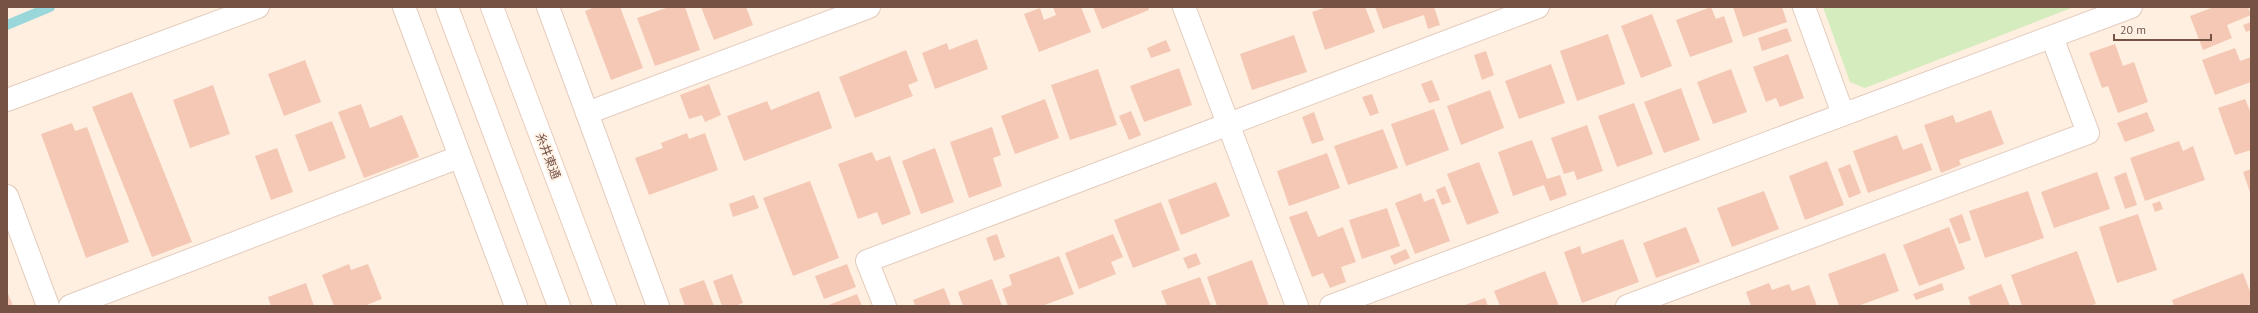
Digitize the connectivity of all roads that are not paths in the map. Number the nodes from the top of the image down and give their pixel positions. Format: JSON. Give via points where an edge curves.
{"nodes":[{"id":1,"x":258,"y":7,"type":"edge"},
{"id":2,"x":404,"y":7,"type":"edge"},
{"id":3,"x":447,"y":7,"type":"edge"},
{"id":4,"x":492,"y":7,"type":"edge"},
{"id":5,"x":548,"y":7,"type":"edge"},
{"id":6,"x":869,"y":7,"type":"edge"},
{"id":7,"x":1184,"y":7,"type":"edge"},
{"id":8,"x":1538,"y":7,"type":"edge"},
{"id":9,"x":1804,"y":7,"type":"edge"},
{"id":10,"x":2131,"y":7,"type":"edge"},
{"id":11,"x":2052,"y":37,"type":"junction"},
{"id":12,"x":7,"y":100,"type":"edge"},
{"id":13,"x":587,"y":113,"type":"junction"},
{"id":14,"x":1843,"y":114,"type":"junction"},
{"id":15,"x":1228,"y":124,"type":"junction"},
{"id":16,"x":459,"y":157,"type":"junction"},
{"id":17,"x":7,"y":196,"type":"edge"},
{"id":18,"x":48,"y":306,"type":"edge"},
{"id":19,"x":70,"y":306,"type":"edge"},
{"id":20,"x":516,"y":306,"type":"edge"},
{"id":21,"x":559,"y":306,"type":"edge"},
{"id":22,"x":605,"y":306,"type":"edge"},
{"id":23,"x":658,"y":306,"type":"edge"},
{"id":24,"x":885,"y":306,"type":"edge"},
{"id":25,"x":1297,"y":306,"type":"edge"},
{"id":26,"x":1331,"y":306,"type":"edge"},
{"id":27,"x":1627,"y":306,"type":"edge"}],
"edges":[{"from":1,"to":12,"type":"street"},
{"from":2,"to":16,"type":"street"},
{"from":3,"to":21,"type":"street"},
{"from":4,"to":22,"type":"street","name":"糸井東通"},
{"from":5,"to":13,"type":"street"},
{"from":6,"to":13,"type":"street"},
{"from":7,"to":15,"type":"street"},
{"from":8,"to":15,"type":"street"},
{"from":9,"to":14,"type":"street"},
{"from":10,"to":11,"type":"street"},
{"from":11,"to":14,"type":"street"},
{"from":11,"to":27,"type":"street","via":[[2088,133]]},
{"from":13,"to":23,"type":"street"},
{"from":14,"to":26,"type":"street"},
{"from":15,"to":24,"type":"street","via":[[868,261]]},
{"from":15,"to":25,"type":"street"},
{"from":16,"to":19,"type":"street"},
{"from":16,"to":20,"type":"street"},
{"from":17,"to":18,"type":"street"}]}
